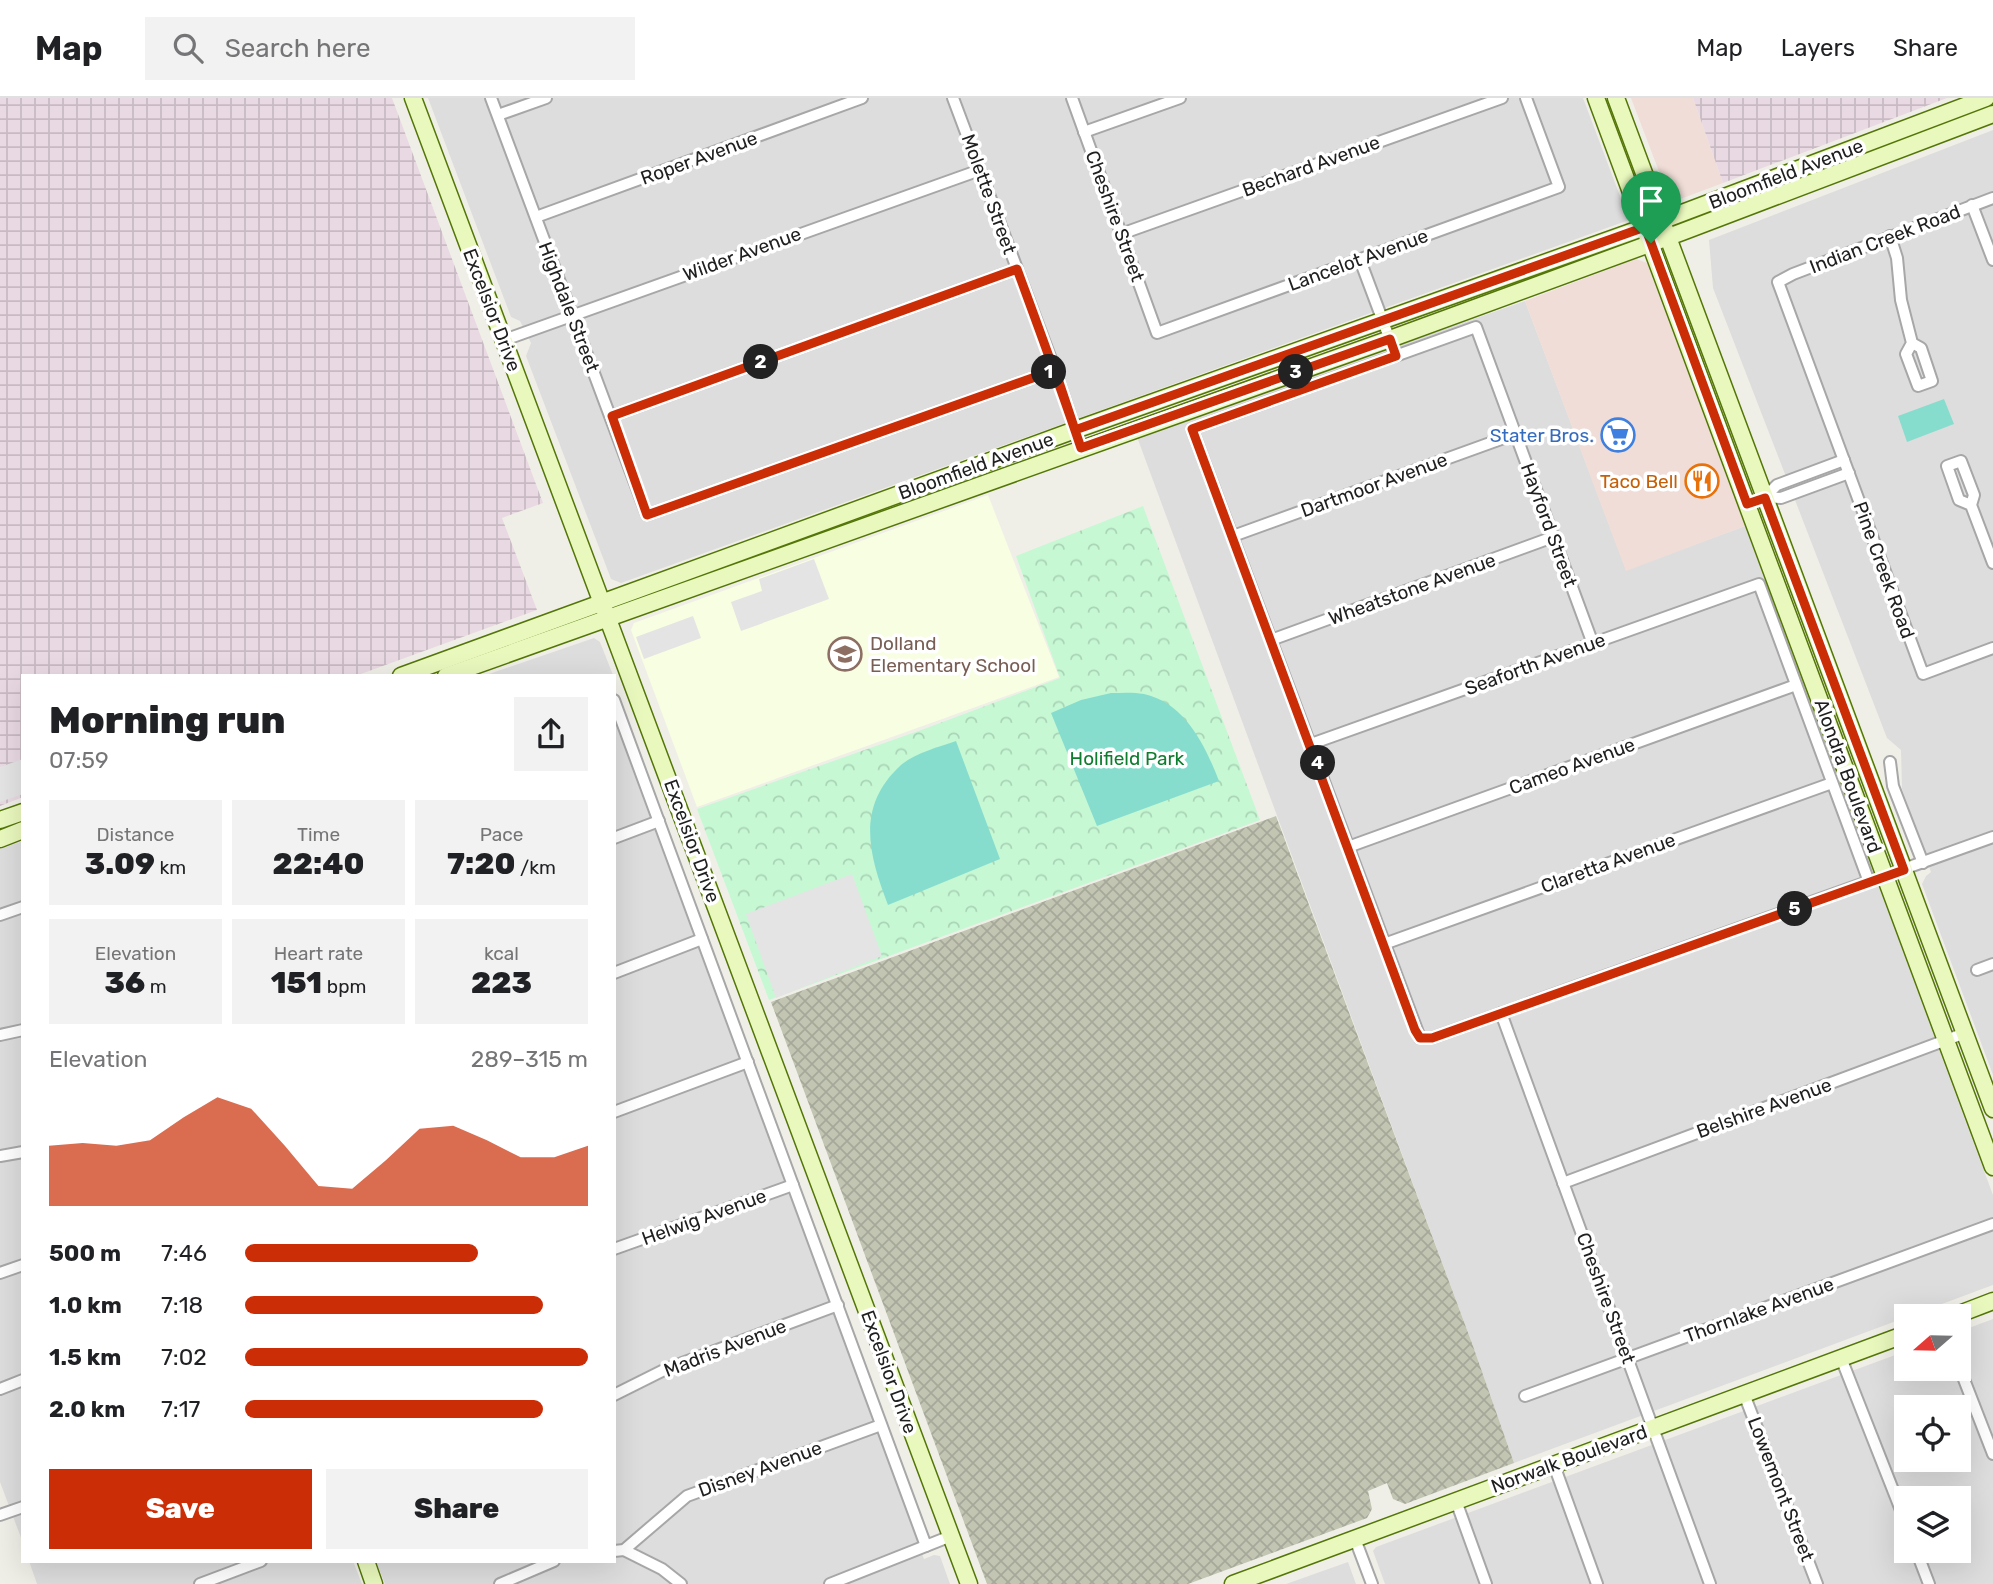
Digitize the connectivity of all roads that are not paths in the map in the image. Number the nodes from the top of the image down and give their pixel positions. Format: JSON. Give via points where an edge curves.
{"nodes":[{"id":1,"x":413,"y":98,"type":"edge"},
{"id":2,"x":491,"y":98,"type":"edge"},
{"id":3,"x":546,"y":98,"type":"edge"},
{"id":4,"x":862,"y":98,"type":"edge"},
{"id":5,"x":953,"y":98,"type":"edge"},
{"id":6,"x":1072,"y":98,"type":"edge"},
{"id":7,"x":1180,"y":98,"type":"edge"},
{"id":8,"x":1502,"y":98,"type":"edge"},
{"id":9,"x":1526,"y":98,"type":"edge"},
{"id":10,"x":1596,"y":98,"type":"edge"},
{"id":11,"x":1616,"y":98,"type":"edge"},
{"id":12,"x":1986,"y":98,"type":"edge"},
{"id":13,"x":1993,"y":114,"type":"edge"},
{"id":14,"x":498,"y":115,"type":"junction"},
{"id":15,"x":1084,"y":132,"type":"junction"},
{"id":16,"x":980,"y":170,"type":"junction"},
{"id":17,"x":1993,"y":198,"type":"edge"},
{"id":18,"x":1972,"y":205,"type":"junction"},
{"id":19,"x":536,"y":217,"type":"junction"},
{"id":20,"x":1662,"y":221,"type":"junction"},
{"id":21,"x":1645,"y":227,"type":"junction"},
{"id":22,"x":1121,"y":234,"type":"junction"},
{"id":23,"x":1890,"y":236,"type":"junction"},
{"id":24,"x":1668,"y":237,"type":"junction"},
{"id":25,"x":1651,"y":243,"type":"junction"},
{"id":26,"x":1360,"y":260,"type":"junction"},
{"id":27,"x":1993,"y":260,"type":"edge"},
{"id":28,"x":1017,"y":269,"type":"junction"},
{"id":29,"x":1522,"y":271,"type":"junction"},
{"id":30,"x":1777,"y":282,"type":"joint"},
{"id":31,"x":1528,"y":288,"type":"junction"},
{"id":32,"x":571,"y":315,"type":"junction"},
{"id":33,"x":1383,"y":320,"type":"junction"},
{"id":34,"x":1157,"y":333,"type":"joint"},
{"id":35,"x":1390,"y":339,"type":"junction"},
{"id":36,"x":504,"y":340,"type":"junction"},
{"id":37,"x":1912,"y":343,"type":"dead end"},
{"id":38,"x":1396,"y":356,"type":"junction"},
{"id":39,"x":1055,"y":370,"type":"junction"},
{"id":40,"x":1724,"y":388,"type":"junction"},
{"id":41,"x":1707,"y":394,"type":"junction"},
{"id":42,"x":612,"y":416,"type":"junction"},
{"id":43,"x":1075,"y":430,"type":"junction"},
{"id":44,"x":1515,"y":433,"type":"junction"},
{"id":45,"x":1081,"y":448,"type":"junction"},
{"id":46,"x":1846,"y":466,"type":"junction"},
{"id":47,"x":1765,"y":498,"type":"junction"},
{"id":48,"x":1747,"y":504,"type":"junction"},
{"id":49,"x":1971,"y":505,"type":"dead end"},
{"id":50,"x":1233,"y":536,"type":"junction"},
{"id":51,"x":1553,"y":537,"type":"junction"},
{"id":52,"x":1993,"y":563,"type":"edge"},
{"id":53,"x":1759,"y":584,"type":"joint"},
{"id":54,"x":606,"y":611,"type":"junction"},
{"id":55,"x":1271,"y":640,"type":"junction"},
{"id":56,"x":1592,"y":644,"type":"junction"},
{"id":57,"x":1993,"y":648,"type":"edge"},
{"id":58,"x":407,"y":674,"type":"edge"},
{"id":59,"x":451,"y":674,"type":"edge"},
{"id":60,"x":1796,"y":685,"type":"junction"},
{"id":61,"x":637,"y":692,"type":"junction"},
{"id":62,"x":616,"y":699,"type":"edge"},
{"id":63,"x":616,"y":705,"type":"edge"},
{"id":64,"x":1311,"y":744,"type":"junction"},
{"id":65,"x":1890,"y":762,"type":"dead end"},
{"id":66,"x":1832,"y":783,"type":"junction"},
{"id":67,"x":21,"y":813,"type":"edge"},
{"id":68,"x":0,"y":820,"type":"edge"},
{"id":69,"x":659,"y":821,"type":"junction"},
{"id":70,"x":21,"y":831,"type":"edge"},
{"id":71,"x":616,"y":837,"type":"edge"},
{"id":72,"x":1993,"y":837,"type":"edge"},
{"id":73,"x":0,"y":839,"type":"edge"},
{"id":74,"x":1348,"y":847,"type":"junction"},
{"id":75,"x":1923,"y":863,"type":"junction"},
{"id":76,"x":1904,"y":870,"type":"junction"},
{"id":77,"x":1885,"y":876,"type":"junction"},
{"id":78,"x":1869,"y":882,"type":"junction"},
{"id":79,"x":21,"y":908,"type":"edge"},
{"id":80,"x":0,"y":915,"type":"edge"},
{"id":81,"x":702,"y":939,"type":"junction"},
{"id":82,"x":1384,"y":944,"type":"junction"},
{"id":83,"x":1993,"y":964,"type":"edge"},
{"id":84,"x":1977,"y":970,"type":"dead end"},
{"id":85,"x":616,"y":972,"type":"edge"},
{"id":86,"x":1501,"y":1013,"type":"junction"},
{"id":87,"x":21,"y":1030,"type":"edge"},
{"id":88,"x":1965,"y":1033,"type":"junction"},
{"id":89,"x":0,"y":1035,"type":"edge"},
{"id":90,"x":1946,"y":1040,"type":"junction"},
{"id":91,"x":748,"y":1062,"type":"junction"},
{"id":92,"x":1993,"y":1109,"type":"edge"},
{"id":93,"x":616,"y":1111,"type":"edge"},
{"id":94,"x":21,"y":1152,"type":"edge"},
{"id":95,"x":0,"y":1156,"type":"edge"},
{"id":96,"x":1993,"y":1167,"type":"edge"},
{"id":97,"x":1563,"y":1183,"type":"junction"},
{"id":98,"x":793,"y":1185,"type":"junction"},
{"id":99,"x":1993,"y":1224,"type":"edge"},
{"id":100,"x":616,"y":1248,"type":"edge"},
{"id":101,"x":21,"y":1266,"type":"edge"},
{"id":102,"x":0,"y":1273,"type":"edge"},
{"id":103,"x":1993,"y":1301,"type":"edge"},
{"id":104,"x":838,"y":1305,"type":"junction"},
{"id":105,"x":1971,"y":1309,"type":"edge"},
{"id":106,"x":1894,"y":1338,"type":"edge"},
{"id":107,"x":1841,"y":1358,"type":"junction"},
{"id":108,"x":1628,"y":1359,"type":"junction"},
{"id":109,"x":21,"y":1381,"type":"edge"},
{"id":110,"x":1965,"y":1381,"type":"edge"},
{"id":111,"x":0,"y":1389,"type":"edge"},
{"id":112,"x":616,"y":1394,"type":"edge"},
{"id":113,"x":1744,"y":1394,"type":"junction"},
{"id":114,"x":1525,"y":1396,"type":"dead end"},
{"id":115,"x":881,"y":1425,"type":"junction"},
{"id":116,"x":1653,"y":1428,"type":"junction"},
{"id":117,"x":1993,"y":1454,"type":"edge"},
{"id":118,"x":1554,"y":1465,"type":"junction"},
{"id":119,"x":1894,"y":1493,"type":"edge"},
{"id":120,"x":1456,"y":1501,"type":"junction"},
{"id":121,"x":21,"y":1508,"type":"edge"},
{"id":122,"x":0,"y":1515,"type":"edge"},
{"id":123,"x":951,"y":1536,"type":"junction"},
{"id":124,"x":1355,"y":1539,"type":"junction"},
{"id":125,"x":926,"y":1546,"type":"junction"},
{"id":126,"x":619,"y":1551,"type":"edge"},
{"id":127,"x":256,"y":1563,"type":"edge"},
{"id":128,"x":367,"y":1563,"type":"edge"},
{"id":129,"x":549,"y":1563,"type":"edge"},
{"id":130,"x":1921,"y":1563,"type":"edge"},
{"id":131,"x":200,"y":1584,"type":"edge"},
{"id":132,"x":374,"y":1584,"type":"edge"},
{"id":133,"x":500,"y":1584,"type":"edge"},
{"id":134,"x":681,"y":1584,"type":"edge"},
{"id":135,"x":830,"y":1584,"type":"edge"},
{"id":136,"x":969,"y":1584,"type":"edge"},
{"id":137,"x":1233,"y":1584,"type":"edge"},
{"id":138,"x":1372,"y":1584,"type":"edge"},
{"id":139,"x":1486,"y":1584,"type":"edge"},
{"id":140,"x":1597,"y":1584,"type":"edge"},
{"id":141,"x":1710,"y":1584,"type":"edge"},
{"id":142,"x":1818,"y":1584,"type":"edge"},
{"id":143,"x":1930,"y":1584,"type":"edge"}],
"edges":[{"from":1,"to":36,"type":"main road","name":"Excelsior Drive"},
{"from":2,"to":14,"type":"street","name":"Highdale Street"},
{"from":3,"to":14,"type":"street"},
{"from":4,"to":19,"type":"street","name":"Roper Avenue"},
{"from":5,"to":16,"type":"street","name":"Molette Street"},
{"from":6,"to":15,"type":"street","name":"Cheshire Street"},
{"from":7,"to":15,"type":"street"},
{"from":8,"to":22,"type":"street","name":"Bechard Avenue"},
{"from":9,"to":26,"type":"street","name":"Lancelot Avenue","via":[[1559,187]]},
{"from":10,"to":21,"type":"main road","name":"Alondra Boulevard"},
{"from":11,"to":20,"type":"main road","name":"Alondra Boulevard"},
{"from":12,"to":20,"type":"main road","name":"Bloomfield Avenue"},
{"from":13,"to":24,"type":"main road","name":"Bloomfield Avenue"},
{"from":14,"to":19,"type":"street","name":"Highdale Street"},
{"from":15,"to":22,"type":"street","name":"Cheshire Street"},
{"from":16,"to":28,"type":"street","name":"Molette Street"},
{"from":16,"to":32,"type":"street","name":"Wilder Avenue"},
{"from":17,"to":18,"type":"street","name":"Indian Creek Road"},
{"from":18,"to":23,"type":"street","name":"Indian Creek Road"},
{"from":18,"to":27,"type":"street"},
{"from":19,"to":32,"type":"street","name":"Highdale Street"},
{"from":20,"to":21,"type":"main road","name":"Bloomfield Avenue"},
{"from":20,"to":24,"type":"main road","name":"Alondra Boulevard"},
{"from":21,"to":25,"type":"main road","name":"Alondra Boulevard"},
{"from":21,"to":29,"type":"main road","name":"Bloomfield Avenue"},
{"from":22,"to":34,"type":"street","name":"Cheshire Street"},
{"from":23,"to":30,"type":"street","name":"Indian Creek Road"},
{"from":23,"to":37,"type":"street"},
{"from":24,"to":25,"type":"main road","name":"Bloomfield Avenue"},
{"from":24,"to":40,"type":"main road","name":"Alondra Boulevard"},
{"from":25,"to":31,"type":"main road","name":"Bloomfield Avenue"},
{"from":25,"to":41,"type":"main road","name":"Alondra Boulevard"},
{"from":26,"to":33,"type":"street"},
{"from":26,"to":34,"type":"street","name":"Lancelot Avenue"},
{"from":28,"to":39,"type":"street","name":"Molette Street"},
{"from":28,"to":42,"type":"street"},
{"from":29,"to":31,"type":"main road"},
{"from":29,"to":33,"type":"main road","name":"Bloomfield Avenue"},
{"from":30,"to":46,"type":"street","name":"Pine Creek Road"},
{"from":31,"to":35,"type":"main road","name":"Bloomfield Avenue"},
{"from":32,"to":36,"type":"street","name":"Wilder Avenue"},
{"from":32,"to":42,"type":"street","name":"Highdale Street"},
{"from":33,"to":35,"type":"street"},
{"from":33,"to":43,"type":"main road","name":"Bloomfield Avenue"},
{"from":35,"to":38,"type":"street"},
{"from":35,"to":45,"type":"main road","name":"Bloomfield Avenue"},
{"from":36,"to":54,"type":"main road","name":"Excelsior Drive"},
{"from":38,"to":44,"type":"street","name":"Hayford Street","via":[[1476,327]]},
{"from":38,"to":50,"type":"street","via":[[1192,429]]},
{"from":39,"to":42,"type":"street","name":"Highdale Street","via":[[647,515]]},
{"from":39,"to":43,"type":"street","name":"Molette Street"},
{"from":40,"to":41,"type":"main road"},
{"from":40,"to":47,"type":"main road","name":"Alondra Boulevard"},
{"from":41,"to":48,"type":"main road","name":"Alondra Boulevard"},
{"from":43,"to":45,"type":"street","name":"Molette Street"},
{"from":43,"to":54,"type":"main road","name":"Bloomfield Avenue"},
{"from":44,"to":50,"type":"street","name":"Dartmoor Avenue"},
{"from":44,"to":51,"type":"street","name":"Hayford Street"},
{"from":45,"to":54,"type":"main road","name":"Bloomfield Avenue"},
{"from":46,"to":47,"type":"street","via":[[1777,485]]},
{"from":46,"to":57,"type":"street","name":"Pine Creek Road","via":[[1923,674]]},
{"from":47,"to":48,"type":"street"},
{"from":47,"to":76,"type":"main road","name":"Alondra Boulevard"},
{"from":48,"to":77,"type":"main road","name":"Alondra Boulevard"},
{"from":49,"to":52,"type":"street"},
{"from":50,"to":55,"type":"street"},
{"from":51,"to":55,"type":"street","name":"Wheatstone Avenue"},
{"from":51,"to":56,"type":"street","name":"Hayford Street"},
{"from":53,"to":56,"type":"street","name":"Seaforth Avenue"},
{"from":53,"to":60,"type":"street","name":"Alondra Boulevard"},
{"from":54,"to":58,"type":"main road","name":"Bloomfield Avenue"},
{"from":54,"to":59,"type":"main road","name":"Bloomfield Avenue"},
{"from":54,"to":61,"type":"main road","name":"Excelsior Drive"},
{"from":55,"to":64,"type":"street"},
{"from":56,"to":64,"type":"street","name":"Seaforth Avenue"},
{"from":60,"to":66,"type":"street","name":"Alondra Boulevard"},
{"from":60,"to":74,"type":"street","name":"Cameo Avenue"},
{"from":61,"to":62,"type":"street"},
{"from":61,"to":123,"type":"main road","name":"Excelsior Drive"},
{"from":63,"to":69,"type":"street","name":"Excelsior Drive"},
{"from":64,"to":74,"type":"street"},
{"from":65,"to":75,"type":"street","name":"Alondra Boulevard","via":[[1893,786]]},
{"from":66,"to":78,"type":"street","name":"Alondra Boulevard"},
{"from":66,"to":82,"type":"street","name":"Claretta Avenue"},
{"from":67,"to":68,"type":"main road"},
{"from":69,"to":71,"type":"street"},
{"from":69,"to":81,"type":"street","name":"Excelsior Drive"},
{"from":70,"to":73,"type":"main road"},
{"from":72,"to":75,"type":"street"},
{"from":74,"to":82,"type":"street"},
{"from":75,"to":76,"type":"street"},
{"from":76,"to":77,"type":"street"},
{"from":76,"to":88,"type":"main road","name":"Alondra Boulevard"},
{"from":77,"to":78,"type":"street"},
{"from":77,"to":90,"type":"main road","name":"Alondra Boulevard"},
{"from":78,"to":86,"type":"street"},
{"from":79,"to":80,"type":"street"},
{"from":81,"to":85,"type":"street"},
{"from":81,"to":91,"type":"street","name":"Excelsior Drive"},
{"from":82,"to":86,"type":"street","via":[[1420,1038],[1432,1038]]},
{"from":83,"to":84,"type":"street"},
{"from":86,"to":97,"type":"street","name":"Cheshire Street"},
{"from":87,"to":89,"type":"street"},
{"from":88,"to":90,"type":"street","name":"Belshire Avenue"},
{"from":88,"to":92,"type":"main road","name":"Alondra Boulevard"},
{"from":90,"to":96,"type":"main road","name":"Alondra Boulevard"},
{"from":90,"to":97,"type":"street","name":"Belshire Avenue"},
{"from":91,"to":93,"type":"street"},
{"from":91,"to":98,"type":"street","name":"Excelsior Drive"},
{"from":94,"to":95,"type":"street"},
{"from":97,"to":108,"type":"street","name":"Cheshire Street"},
{"from":98,"to":100,"type":"street","name":"Helwig Avenue"},
{"from":98,"to":104,"type":"street","name":"Excelsior Drive"},
{"from":99,"to":108,"type":"street","name":"Thornlake Avenue"},
{"from":101,"to":102,"type":"street"},
{"from":103,"to":105,"type":"main road"},
{"from":104,"to":112,"type":"street","name":"Madris Avenue","via":[[666,1368]]},
{"from":104,"to":115,"type":"street","name":"Excelsior Drive"},
{"from":106,"to":107,"type":"main road","name":"Norwalk Boulevard"},
{"from":107,"to":113,"type":"main road","name":"Norwalk Boulevard"},
{"from":107,"to":119,"type":"street"},
{"from":108,"to":114,"type":"street","name":"Thornlake Avenue"},
{"from":108,"to":116,"type":"street","name":"Cheshire Street"},
{"from":109,"to":111,"type":"street"},
{"from":110,"to":117,"type":"street"},
{"from":113,"to":116,"type":"main road","name":"Norwalk Boulevard"},
{"from":113,"to":142,"type":"street","name":"Lowemont Street"},
{"from":115,"to":125,"type":"street","name":"Excelsior Drive"},
{"from":115,"to":126,"type":"street","name":"Disney Avenue","via":[[687,1496]]},
{"from":116,"to":118,"type":"main road","name":"Norwalk Boulevard"},
{"from":116,"to":141,"type":"street","name":"Cheshire Street"},
{"from":118,"to":120,"type":"main road","name":"Norwalk Boulevard"},
{"from":118,"to":140,"type":"street"},
{"from":120,"to":124,"type":"main road","name":"Norwalk Boulevard"},
{"from":120,"to":139,"type":"street"},
{"from":121,"to":122,"type":"street"},
{"from":123,"to":125,"type":"street"},
{"from":123,"to":136,"type":"main road","name":"Excelsior Drive"},
{"from":124,"to":137,"type":"main road","name":"Norwalk Boulevard"},
{"from":124,"to":138,"type":"street"},
{"from":125,"to":135,"type":"street"},
{"from":126,"to":134,"type":"street","via":[[662,1569]]},
{"from":127,"to":131,"type":"street"},
{"from":128,"to":132,"type":"main road"},
{"from":129,"to":133,"type":"street"},
{"from":130,"to":143,"type":"street"}]}
